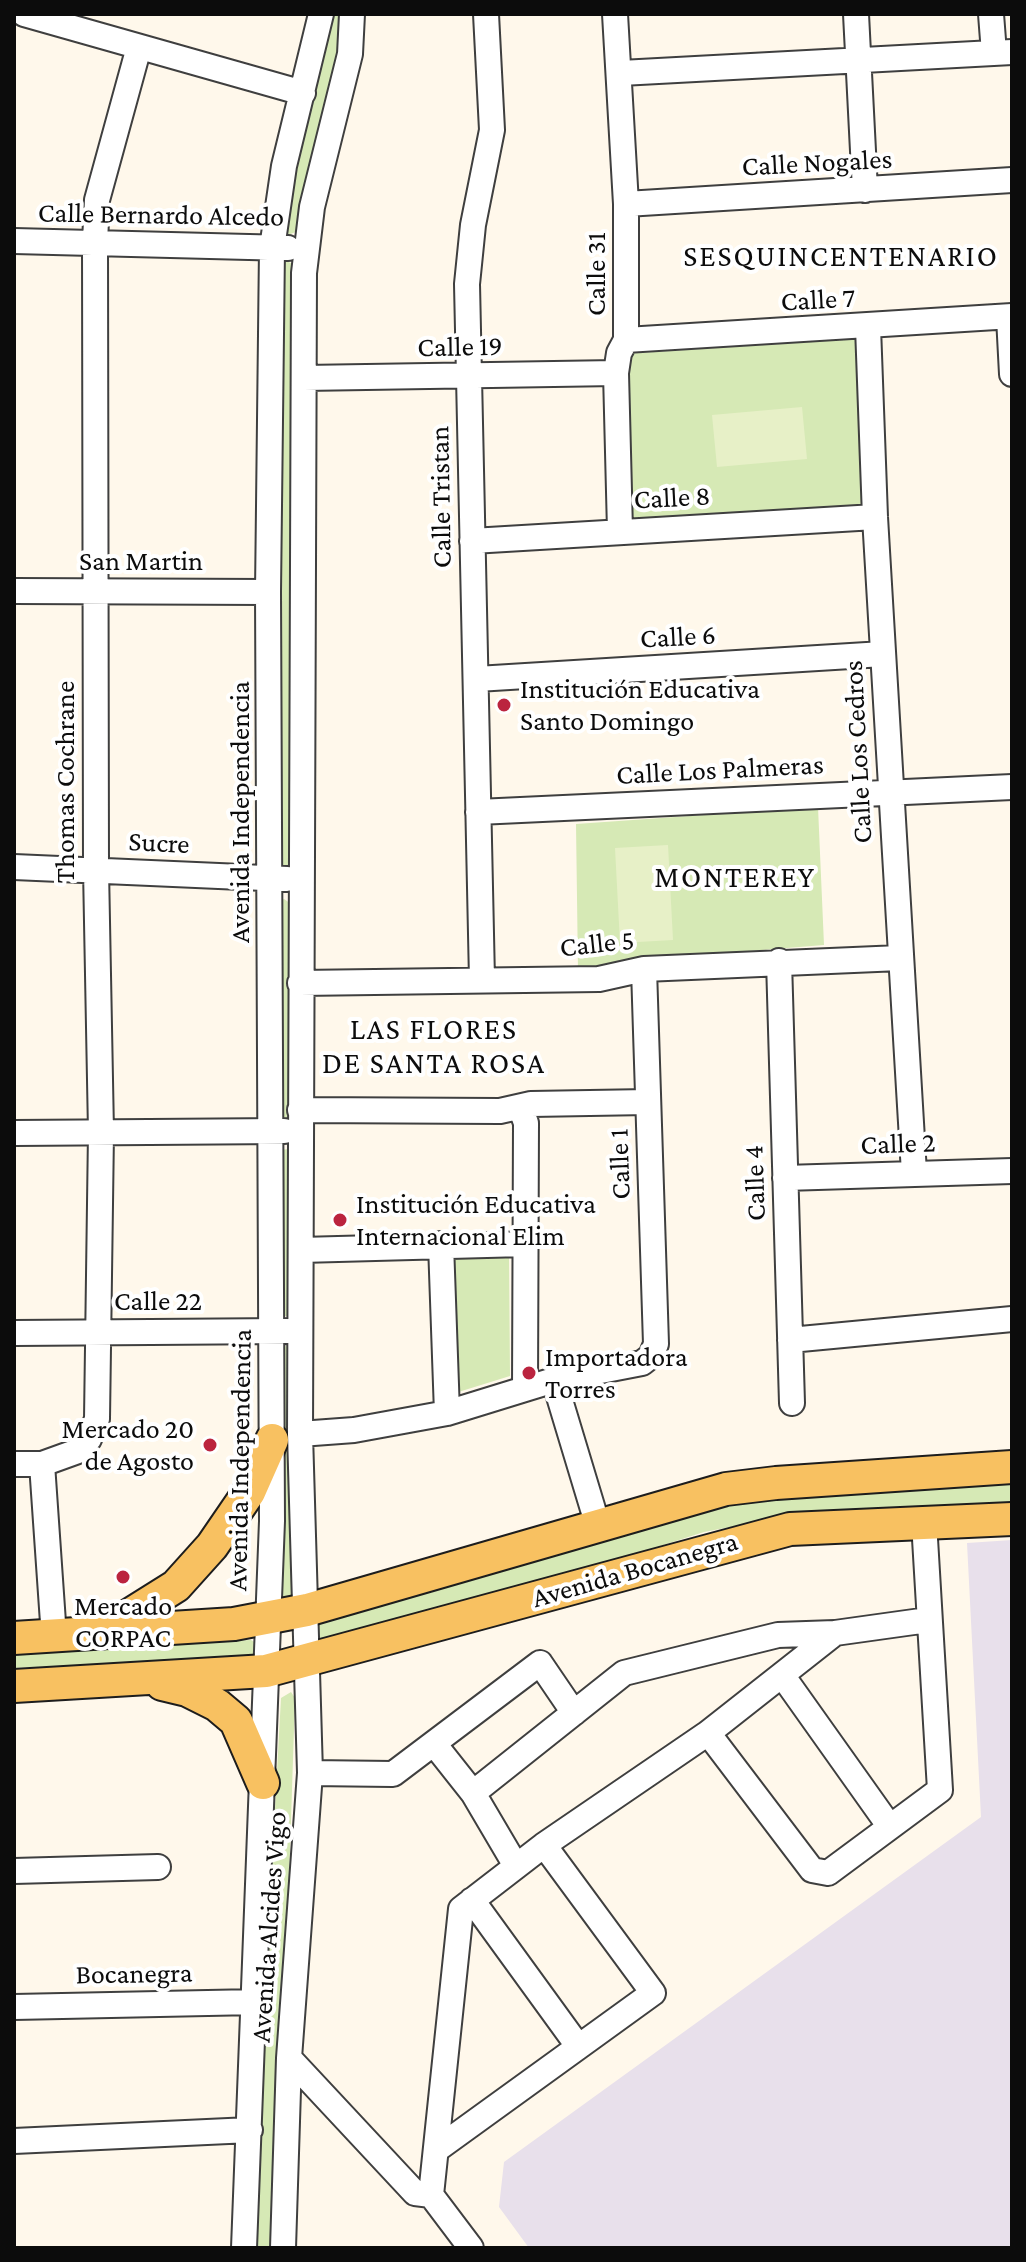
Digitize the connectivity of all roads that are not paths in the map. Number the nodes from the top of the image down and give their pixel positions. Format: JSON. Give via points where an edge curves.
{"nodes":[{"id":1,"x":24,"y":14,"type":"edge"},
{"id":2,"x":321,"y":14,"type":"edge"},
{"id":3,"x":352,"y":14,"type":"edge"},
{"id":4,"x":486,"y":14,"type":"edge"},
{"id":5,"x":615,"y":14,"type":"edge"},
{"id":6,"x":856,"y":14,"type":"edge"},
{"id":7,"x":991,"y":14,"type":"edge"},
{"id":8,"x":139,"y":47,"type":"junction"},
{"id":9,"x":1003,"y":52,"type":"edge"},
{"id":10,"x":861,"y":60,"type":"junction"},
{"id":11,"x":621,"y":73,"type":"junction"},
{"id":12,"x":303,"y":93,"type":"junction"},
{"id":13,"x":1012,"y":180,"type":"edge"},
{"id":14,"x":865,"y":190,"type":"junction"},
{"id":15,"x":626,"y":204,"type":"junction"},
{"id":16,"x":14,"y":241,"type":"edge"},
{"id":17,"x":95,"y":242,"type":"junction"},
{"id":18,"x":272,"y":248,"type":"junction"},
{"id":19,"x":306,"y":249,"type":"junction"},
{"id":20,"x":1010,"y":316,"type":"edge"},
{"id":21,"x":868,"y":327,"type":"junction"},
{"id":22,"x":626,"y":340,"type":"junction"},
{"id":23,"x":616,"y":373,"type":"junction"},
{"id":24,"x":1012,"y":374,"type":"edge"},
{"id":25,"x":304,"y":378,"type":"junction"},
{"id":26,"x":469,"y":378,"type":"junction"},
{"id":27,"x":875,"y":517,"type":"junction"},
{"id":28,"x":620,"y":531,"type":"junction"},
{"id":29,"x":472,"y":541,"type":"junction"},
{"id":30,"x":14,"y":591,"type":"edge"},
{"id":31,"x":94,"y":591,"type":"junction"},
{"id":32,"x":268,"y":592,"type":"junction"},
{"id":33,"x":883,"y":654,"type":"junction"},
{"id":34,"x":477,"y":679,"type":"junction"},
{"id":35,"x":1012,"y":787,"type":"edge"},
{"id":36,"x":890,"y":792,"type":"junction"},
{"id":37,"x":478,"y":812,"type":"junction"},
{"id":38,"x":14,"y":867,"type":"edge"},
{"id":39,"x":96,"y":869,"type":"junction"},
{"id":40,"x":270,"y":879,"type":"junction"},
{"id":41,"x":301,"y":879,"type":"junction"},
{"id":42,"x":900,"y":958,"type":"junction"},
{"id":43,"x":779,"y":961,"type":"junction"},
{"id":44,"x":644,"y":969,"type":"junction"},
{"id":45,"x":482,"y":980,"type":"junction"},
{"id":46,"x":300,"y":983,"type":"junction"},
{"id":47,"x":648,"y":1102,"type":"junction"},
{"id":48,"x":521,"y":1109,"type":"junction"},
{"id":49,"x":300,"y":1121,"type":"junction"},
{"id":50,"x":271,"y":1131,"type":"junction"},
{"id":51,"x":101,"y":1132,"type":"junction"},
{"id":52,"x":14,"y":1133,"type":"edge"},
{"id":53,"x":1012,"y":1171,"type":"edge"},
{"id":54,"x":914,"y":1173,"type":"junction"},
{"id":55,"x":785,"y":1178,"type":"junction"},
{"id":56,"x":441,"y":1244,"type":"junction"},
{"id":57,"x":524,"y":1244,"type":"junction"},
{"id":58,"x":301,"y":1250,"type":"junction"},
{"id":59,"x":1012,"y":1319,"type":"edge"},
{"id":60,"x":99,"y":1331,"type":"junction"},
{"id":61,"x":272,"y":1331,"type":"junction"},
{"id":62,"x":301,"y":1331,"type":"junction"},
{"id":63,"x":14,"y":1333,"type":"edge"},
{"id":64,"x":790,"y":1340,"type":"junction"},
{"id":65,"x":554,"y":1380,"type":"junction"},
{"id":66,"x":525,"y":1389,"type":"junction"},
{"id":67,"x":792,"y":1403,"type":"dead end"},
{"id":68,"x":447,"y":1413,"type":"junction"},
{"id":69,"x":286,"y":1437,"type":"junction"},
{"id":70,"x":14,"y":1464,"type":"edge"},
{"id":71,"x":42,"y":1464,"type":"junction"},
{"id":72,"x":1012,"y":1467,"type":"edge"},
{"id":73,"x":1012,"y":1519,"type":"edge"},
{"id":74,"x":924,"y":1522,"type":"junction"},
{"id":75,"x":598,"y":1526,"type":"junction"},
{"id":76,"x":307,"y":1610,"type":"junction"},
{"id":77,"x":269,"y":1616,"type":"junction"},
{"id":78,"x":928,"y":1620,"type":"junction"},
{"id":79,"x":100,"y":1633,"type":"junction"},
{"id":80,"x":835,"y":1633,"type":"junction"},
{"id":81,"x":54,"y":1637,"type":"junction"},
{"id":82,"x":14,"y":1638,"type":"edge"},
{"id":83,"x":308,"y":1662,"type":"junction"},
{"id":84,"x":266,"y":1671,"type":"junction"},
{"id":85,"x":782,"y":1675,"type":"junction"},
{"id":86,"x":140,"y":1679,"type":"junction"},
{"id":87,"x":14,"y":1686,"type":"edge"},
{"id":88,"x":574,"y":1713,"type":"junction"},
{"id":89,"x":708,"y":1733,"type":"junction"},
{"id":90,"x":435,"y":1745,"type":"junction"},
{"id":91,"x":310,"y":1773,"type":"junction"},
{"id":92,"x":263,"y":1783,"type":"junction"},
{"id":93,"x":473,"y":1793,"type":"junction"},
{"id":94,"x":890,"y":1827,"type":"junction"},
{"id":95,"x":544,"y":1845,"type":"junction"},
{"id":96,"x":516,"y":1866,"type":"junction"},
{"id":97,"x":158,"y":1867,"type":"dead end"},
{"id":98,"x":14,"y":1871,"type":"edge"},
{"id":99,"x":472,"y":1900,"type":"junction"},
{"id":100,"x":256,"y":2002,"type":"junction"},
{"id":101,"x":14,"y":2007,"type":"edge"},
{"id":102,"x":578,"y":2046,"type":"junction"},
{"id":103,"x":289,"y":2058,"type":"junction"},
{"id":104,"x":250,"y":2130,"type":"junction"},
{"id":105,"x":14,"y":2141,"type":"edge"},
{"id":106,"x":436,"y":2150,"type":"junction"},
{"id":107,"x":431,"y":2195,"type":"junction"},
{"id":108,"x":244,"y":2248,"type":"edge"},
{"id":109,"x":283,"y":2248,"type":"edge"},
{"id":110,"x":471,"y":2248,"type":"edge"}],
"edges":[{"from":1,"to":8,"type":"street"},
{"from":2,"to":12,"type":"street","name":"Avenida Independencia"},
{"from":3,"to":19,"type":"street","name":"Avenida Independencia","via":[[350,54]]},
{"from":4,"to":26,"type":"street","name":"Calle Tristan","via":[[492,130],[467,284]]},
{"from":5,"to":11,"type":"street","name":"Calle 31"},
{"from":6,"to":10,"type":"street"},
{"from":7,"to":9,"type":"street"},
{"from":8,"to":12,"type":"street"},
{"from":8,"to":17,"type":"street","name":"Thomas Cochrane","via":[[97,200]]},
{"from":9,"to":10,"type":"street"},
{"from":10,"to":11,"type":"street"},
{"from":10,"to":14,"type":"street"},
{"from":11,"to":15,"type":"street","name":"Calle 31"},
{"from":12,"to":18,"type":"street","name":"Avenida Independencia","via":[[284,166]]},
{"from":13,"to":14,"type":"street","name":"Calle Nogales"},
{"from":14,"to":15,"type":"street","name":"Calle Nogales"},
{"from":15,"to":22,"type":"street","name":"Calle 31"},
{"from":16,"to":17,"type":"street","name":"Calle Bernardo Alcedo"},
{"from":17,"to":18,"type":"street","name":"Calle Bernardo Alcedo"},
{"from":17,"to":31,"type":"street","name":"Thomas Cochrane"},
{"from":18,"to":19,"type":"street","name":"Calle Bernardo Alcedo"},
{"from":18,"to":32,"type":"street","name":"Avenida Independencia"},
{"from":19,"to":25,"type":"street","name":"Avenida Independencia"},
{"from":20,"to":21,"type":"street","name":"Calle 7"},
{"from":20,"to":24,"type":"street"},
{"from":21,"to":22,"type":"street","name":"Calle 7"},
{"from":21,"to":27,"type":"street","name":"Calle Los Cedros"},
{"from":22,"to":23,"type":"street","name":"Calle 31"},
{"from":23,"to":26,"type":"street","name":"Calle 19"},
{"from":23,"to":28,"type":"street","name":"Calle 31"},
{"from":25,"to":26,"type":"street","name":"Calle 19"},
{"from":25,"to":41,"type":"street","name":"Avenida Independencia"},
{"from":26,"to":29,"type":"street","name":"Calle Tristan"},
{"from":27,"to":28,"type":"street","name":"Calle 8"},
{"from":27,"to":33,"type":"street","name":"Calle Los Cedros"},
{"from":28,"to":29,"type":"street","name":"Calle 8"},
{"from":29,"to":34,"type":"street","name":"Calle Tristan"},
{"from":30,"to":31,"type":"street","name":"San Martin"},
{"from":31,"to":32,"type":"street","name":"San Martin"},
{"from":31,"to":39,"type":"street","name":"Thomas Cochrane"},
{"from":32,"to":40,"type":"street","name":"Avenida Independencia"},
{"from":33,"to":34,"type":"street","name":"Calle 6"},
{"from":33,"to":36,"type":"street","name":"Calle Los Cedros"},
{"from":34,"to":37,"type":"street","name":"Calle Tristan"},
{"from":35,"to":36,"type":"street","name":"Calle Los Palmeras"},
{"from":36,"to":37,"type":"street","name":"Calle Los Palmeras"},
{"from":36,"to":42,"type":"street","name":"Calle Los Cedros"},
{"from":37,"to":45,"type":"street","name":"Calle Tristan"},
{"from":38,"to":39,"type":"street","name":"Sucre"},
{"from":39,"to":40,"type":"street","name":"Sucre"},
{"from":39,"to":51,"type":"street","name":"Thomas Cochrane"},
{"from":40,"to":41,"type":"street","name":"Sucre"},
{"from":40,"to":50,"type":"street","name":"Avenida Independencia"},
{"from":41,"to":46,"type":"street","name":"Avenida Independencia"},
{"from":42,"to":43,"type":"street","name":"Calle 5"},
{"from":42,"to":54,"type":"street","name":"Calle Los Cedros"},
{"from":43,"to":44,"type":"street","name":"Calle 5"},
{"from":43,"to":55,"type":"street","name":"Calle 4"},
{"from":44,"to":45,"type":"street","name":"Calle 5","via":[[599,979]]},
{"from":44,"to":47,"type":"street","name":"Calle 1"},
{"from":45,"to":46,"type":"street","name":"Calle 5"},
{"from":46,"to":49,"type":"street","name":"Avenida Independencia"},
{"from":47,"to":48,"type":"street","via":[[531,1104]]},
{"from":47,"to":65,"type":"street","name":"Calle 1","via":[[656,1344],[642,1363]]},
{"from":48,"to":49,"type":"street"},
{"from":48,"to":57,"type":"street","via":[[526,1123]]},
{"from":49,"to":50,"type":"street"},
{"from":49,"to":58,"type":"street","name":"Avenida Independencia"},
{"from":50,"to":51,"type":"street"},
{"from":50,"to":61,"type":"street","name":"Avenida Independencia"},
{"from":51,"to":52,"type":"street"},
{"from":51,"to":60,"type":"street","name":"Thomas Cochrane"},
{"from":53,"to":54,"type":"street","name":"Calle 2"},
{"from":54,"to":55,"type":"street","name":"Calle 2"},
{"from":55,"to":64,"type":"street","name":"Calle 4"},
{"from":56,"to":57,"type":"street"},
{"from":56,"to":58,"type":"street"},
{"from":56,"to":68,"type":"street"},
{"from":57,"to":66,"type":"street"},
{"from":58,"to":62,"type":"street","name":"Avenida Independencia"},
{"from":59,"to":64,"type":"street"},
{"from":60,"to":61,"type":"street","name":"Calle 22"},
{"from":60,"to":63,"type":"street","name":"Calle 22"},
{"from":60,"to":71,"type":"street","name":"Thomas Cochrane","via":[[97,1419],[89,1439],[78,1451]]},
{"from":61,"to":62,"type":"street","name":"Calle 22"},
{"from":61,"to":69,"type":"street","name":"Avenida Independencia"},
{"from":62,"to":69,"type":"street","name":"Avenida Independencia"},
{"from":64,"to":67,"type":"street","name":"Calle 4"},
{"from":65,"to":66,"type":"street"},
{"from":65,"to":75,"type":"street"},
{"from":66,"to":68,"type":"street"},
{"from":68,"to":69,"type":"street"},
{"from":69,"to":76,"type":"street","name":"Avenida Independencia"},
{"from":69,"to":77,"type":"street","name":"Avenida Independencia"},
{"from":69,"to":79,"type":"main road","via":[[212,1546],[176,1586]]},
{"from":70,"to":71,"type":"street","name":"Thomas Cochrane"},
{"from":71,"to":81,"type":"street"},
{"from":72,"to":75,"type":"main road","name":"Avenida Bocanegra","via":[[726,1489]]},
{"from":73,"to":74,"type":"main road","name":"Avenida Bocanegra"},
{"from":74,"to":78,"type":"street"},
{"from":74,"to":83,"type":"main road","name":"Avenida Bocanegra","via":[[790,1529],[753,1537]]},
{"from":75,"to":76,"type":"main road","name":"Avenida Bocanegra"},
{"from":76,"to":77,"type":"main road","name":"Avenida Bocanegra"},
{"from":76,"to":83,"type":"street","name":"Avenida Alcides Vigo"},
{"from":77,"to":79,"type":"main road","name":"Avenida Bocanegra","via":[[234,1624]]},
{"from":77,"to":84,"type":"street","name":"Avenida Alcides Vigo"},
{"from":78,"to":80,"type":"street"},
{"from":78,"to":94,"type":"street","via":[[940,1790]]},
{"from":79,"to":81,"type":"main road","name":"Avenida Bocanegra"},
{"from":80,"to":85,"type":"street"},
{"from":80,"to":88,"type":"street","via":[[778,1635],[624,1673]]},
{"from":81,"to":82,"type":"main road","name":"Avenida Bocanegra"},
{"from":83,"to":84,"type":"main road","name":"Avenida Bocanegra"},
{"from":83,"to":91,"type":"street","name":"Avenida Alcides Vigo"},
{"from":84,"to":86,"type":"main road","name":"Avenida Bocanegra"},
{"from":84,"to":92,"type":"street","name":"Avenida Alcides Vigo"},
{"from":85,"to":89,"type":"street"},
{"from":85,"to":94,"type":"street"},
{"from":86,"to":87,"type":"main road","name":"Avenida Bocanegra"},
{"from":86,"to":92,"type":"main road","via":[[187,1690],[236,1721]]},
{"from":88,"to":90,"type":"street","via":[[540,1663]]},
{"from":88,"to":93,"type":"street"},
{"from":89,"to":94,"type":"street","via":[[812,1870],[828,1873]]},
{"from":89,"to":95,"type":"street"},
{"from":90,"to":91,"type":"street","via":[[393,1774]]},
{"from":90,"to":93,"type":"street"},
{"from":91,"to":103,"type":"street","name":"Avenida Alcides Vigo"},
{"from":92,"to":100,"type":"street","name":"Avenida Alcides Vigo"},
{"from":93,"to":96,"type":"street"},
{"from":95,"to":96,"type":"street"},
{"from":95,"to":102,"type":"street","via":[[653,1993]]},
{"from":96,"to":99,"type":"street"},
{"from":97,"to":98,"type":"street"},
{"from":99,"to":102,"type":"street"},
{"from":99,"to":106,"type":"street","via":[[461,1909]]},
{"from":100,"to":101,"type":"street","name":"Bocanegra"},
{"from":100,"to":104,"type":"street","name":"Avenida Alcides Vigo"},
{"from":102,"to":106,"type":"street"},
{"from":103,"to":107,"type":"street","via":[[415,2193]]},
{"from":103,"to":109,"type":"street","name":"Avenida Alcides Vigo"},
{"from":104,"to":105,"type":"street"},
{"from":104,"to":108,"type":"street","name":"Avenida Alcides Vigo"},
{"from":106,"to":107,"type":"street"},
{"from":107,"to":110,"type":"street"}]}
